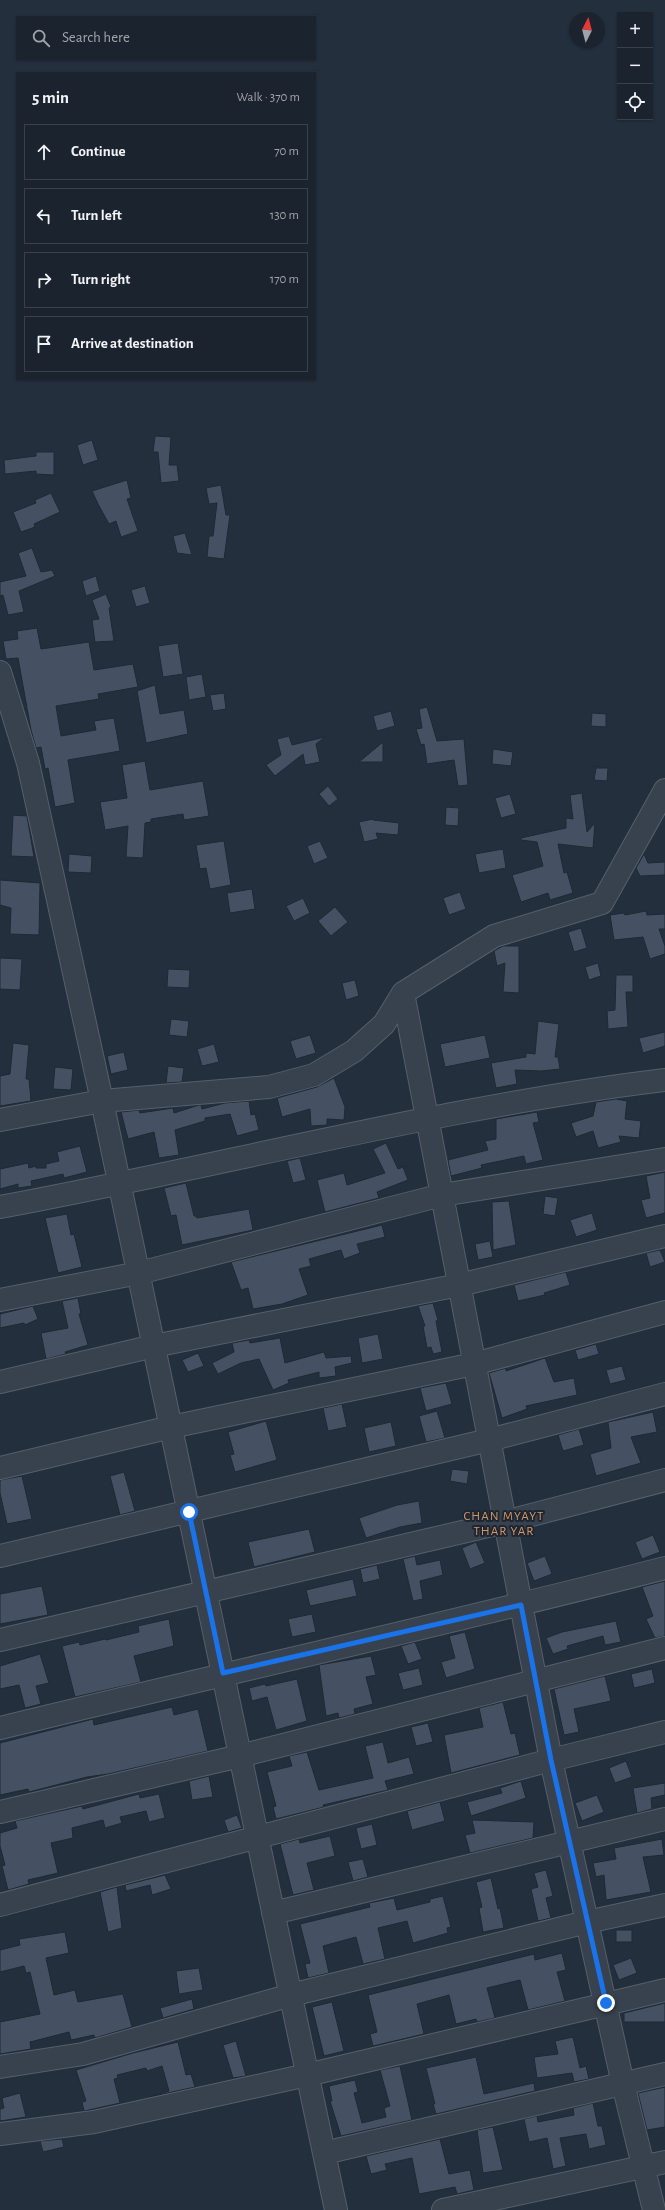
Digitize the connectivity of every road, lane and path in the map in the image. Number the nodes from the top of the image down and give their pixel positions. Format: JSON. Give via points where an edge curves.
{"nodes":[{"id":1,"x":0,"y":672,"type":"edge"},
{"id":2,"x":665,"y":790,"type":"edge"},
{"id":3,"x":403,"y":993,"type":"junction"},
{"id":4,"x":665,"y":1080,"type":"edge"},
{"id":5,"x":102,"y":1101,"type":"junction"},
{"id":6,"x":427,"y":1118,"type":"junction"},
{"id":7,"x":0,"y":1120,"type":"edge"},
{"id":8,"x":665,"y":1159,"type":"edge"},
{"id":9,"x":120,"y":1185,"type":"junction"},
{"id":10,"x":442,"y":1195,"type":"junction"},
{"id":11,"x":0,"y":1207,"type":"edge"},
{"id":12,"x":665,"y":1236,"type":"edge"},
{"id":13,"x":139,"y":1273,"type":"junction"},
{"id":14,"x":459,"y":1285,"type":"junction"},
{"id":15,"x":0,"y":1300,"type":"edge"},
{"id":16,"x":665,"y":1312,"type":"edge"},
{"id":17,"x":154,"y":1346,"type":"junction"},
{"id":18,"x":474,"y":1364,"type":"junction"},
{"id":19,"x":0,"y":1382,"type":"edge"},
{"id":20,"x":665,"y":1394,"type":"edge"},
{"id":21,"x":171,"y":1427,"type":"junction"},
{"id":22,"x":489,"y":1440,"type":"junction"},
{"id":23,"x":0,"y":1468,"type":"edge"},
{"id":24,"x":665,"y":1480,"type":"edge"},
{"id":25,"x":189,"y":1512,"type":"junction"},
{"id":26,"x":505,"y":1522,"type":"junction"},
{"id":27,"x":0,"y":1556,"type":"edge"},
{"id":28,"x":665,"y":1568,"type":"edge"},
{"id":29,"x":206,"y":1593,"type":"junction"},
{"id":30,"x":521,"y":1605,"type":"junction"},
{"id":31,"x":0,"y":1640,"type":"edge"},
{"id":32,"x":665,"y":1648,"type":"edge"},
{"id":33,"x":223,"y":1673,"type":"junction"},
{"id":34,"x":535,"y":1681,"type":"junction"},
{"id":35,"x":0,"y":1728,"type":"edge"},
{"id":36,"x":665,"y":1732,"type":"edge"},
{"id":37,"x":240,"y":1756,"type":"junction"},
{"id":38,"x":551,"y":1760,"type":"junction"},
{"id":39,"x":0,"y":1812,"type":"edge"},
{"id":40,"x":665,"y":1819,"type":"edge"},
{"id":41,"x":257,"y":1837,"type":"junction"},
{"id":42,"x":569,"y":1842,"type":"junction"},
{"id":43,"x":665,"y":1905,"type":"edge"},
{"id":44,"x":0,"y":1906,"type":"edge"},
{"id":45,"x":274,"y":1913,"type":"junction"},
{"id":46,"x":587,"y":1922,"type":"junction"},
{"id":47,"x":665,"y":1990,"type":"edge"},
{"id":48,"x":291,"y":1995,"type":"junction"},
{"id":49,"x":606,"y":2003,"type":"junction"},
{"id":50,"x":0,"y":2067,"type":"edge"},
{"id":51,"x":665,"y":2074,"type":"edge"},
{"id":52,"x":307,"y":2075,"type":"junction"},
{"id":53,"x":623,"y":2084,"type":"junction"},
{"id":54,"x":0,"y":2134,"type":"edge"},
{"id":55,"x":324,"y":2153,"type":"junction"},
{"id":56,"x":665,"y":2162,"type":"edge"},
{"id":57,"x":642,"y":2165,"type":"junction"},
{"id":58,"x":336,"y":2210,"type":"edge"},
{"id":59,"x":443,"y":2210,"type":"edge"},
{"id":60,"x":654,"y":2210,"type":"edge"}],
"edges":[{"from":1,"to":5,"type":"street","via":[[28,763]]},
{"from":2,"to":3,"type":"street","via":[[602,903],[494,936]]},
{"from":3,"to":5,"type":"street","via":[[384,1024],[354,1051],[314,1075],[269,1087]]},
{"from":3,"to":6,"type":"street"},
{"from":4,"to":6,"type":"street","via":[[596,1088]]},
{"from":5,"to":7,"type":"street"},
{"from":5,"to":9,"type":"street"},
{"from":6,"to":9,"type":"street"},
{"from":6,"to":10,"type":"street"},
{"from":8,"to":10,"type":"street"},
{"from":9,"to":11,"type":"street"},
{"from":9,"to":13,"type":"street"},
{"from":10,"to":13,"type":"street"},
{"from":10,"to":14,"type":"street"},
{"from":12,"to":14,"type":"street"},
{"from":13,"to":15,"type":"street"},
{"from":13,"to":17,"type":"street"},
{"from":14,"to":17,"type":"street"},
{"from":14,"to":18,"type":"street"},
{"from":16,"to":18,"type":"street"},
{"from":17,"to":19,"type":"street"},
{"from":17,"to":21,"type":"street"},
{"from":18,"to":21,"type":"street"},
{"from":18,"to":22,"type":"street"},
{"from":20,"to":22,"type":"street"},
{"from":21,"to":23,"type":"street"},
{"from":21,"to":25,"type":"street"},
{"from":22,"to":25,"type":"street"},
{"from":22,"to":26,"type":"street"},
{"from":24,"to":26,"type":"street"},
{"from":25,"to":27,"type":"street"},
{"from":25,"to":29,"type":"street"},
{"from":26,"to":29,"type":"street"},
{"from":26,"to":30,"type":"street"},
{"from":28,"to":30,"type":"street"},
{"from":29,"to":31,"type":"street"},
{"from":29,"to":33,"type":"street"},
{"from":30,"to":33,"type":"street"},
{"from":30,"to":34,"type":"street"},
{"from":32,"to":34,"type":"street"},
{"from":33,"to":35,"type":"street"},
{"from":33,"to":37,"type":"street"},
{"from":34,"to":37,"type":"street"},
{"from":34,"to":38,"type":"street"},
{"from":36,"to":38,"type":"street"},
{"from":37,"to":39,"type":"street"},
{"from":37,"to":41,"type":"street"},
{"from":38,"to":41,"type":"street"},
{"from":38,"to":42,"type":"street"},
{"from":40,"to":42,"type":"street"},
{"from":41,"to":44,"type":"street"},
{"from":41,"to":45,"type":"street"},
{"from":42,"to":45,"type":"street"},
{"from":42,"to":46,"type":"street"},
{"from":43,"to":46,"type":"street"},
{"from":45,"to":48,"type":"street"},
{"from":46,"to":48,"type":"street"},
{"from":46,"to":49,"type":"street"},
{"from":47,"to":49,"type":"street"},
{"from":48,"to":50,"type":"street","via":[[84,2054]]},
{"from":48,"to":52,"type":"street"},
{"from":49,"to":52,"type":"street"},
{"from":49,"to":53,"type":"street"},
{"from":51,"to":53,"type":"street"},
{"from":52,"to":54,"type":"street","via":[[94,2122]]},
{"from":52,"to":55,"type":"street"},
{"from":53,"to":55,"type":"street"},
{"from":53,"to":57,"type":"street"},
{"from":55,"to":58,"type":"street"},
{"from":56,"to":57,"type":"street"},
{"from":57,"to":59,"type":"street"},
{"from":57,"to":60,"type":"street"}]}
